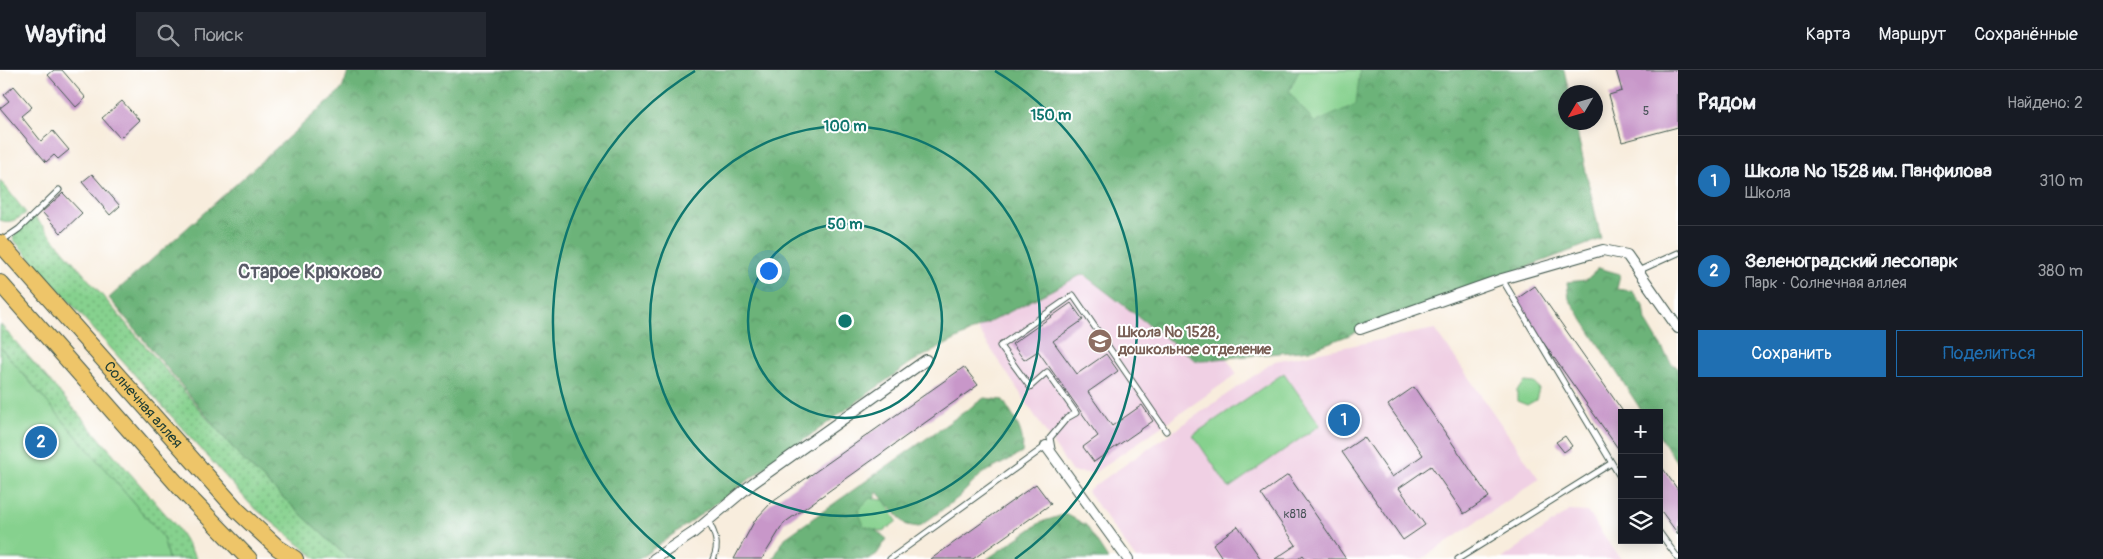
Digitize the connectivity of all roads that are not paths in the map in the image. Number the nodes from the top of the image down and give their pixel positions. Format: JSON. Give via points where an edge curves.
{"nodes":[{"id":1,"x":59,"y":190,"type":"dead end"},
{"id":2,"x":0,"y":242,"type":"edge"},
{"id":3,"x":1678,"y":253,"type":"edge"},
{"id":4,"x":1638,"y":271,"type":"junction"},
{"id":5,"x":1502,"y":279,"type":"junction"},
{"id":6,"x":0,"y":283,"type":"edge"},
{"id":7,"x":1678,"y":328,"type":"edge"},
{"id":8,"x":1360,"y":329,"type":"dead end"},
{"id":9,"x":926,"y":360,"type":"dead end"},
{"id":10,"x":1166,"y":431,"type":"dead end"},
{"id":11,"x":1046,"y":446,"type":"joint"},
{"id":12,"x":1053,"y":456,"type":"junction"},
{"id":13,"x":1610,"y":464,"type":"junction"},
{"id":14,"x":1618,"y":475,"type":"edge"},
{"id":15,"x":708,"y":520,"type":"junction"},
{"id":16,"x":1663,"y":537,"type":"edge"},
{"id":17,"x":1678,"y":558,"type":"edge"},
{"id":18,"x":249,"y":559,"type":"edge"},
{"id":19,"x":295,"y":559,"type":"edge"},
{"id":20,"x":654,"y":559,"type":"edge"},
{"id":21,"x":712,"y":559,"type":"edge"},
{"id":22,"x":890,"y":559,"type":"edge"},
{"id":23,"x":1128,"y":559,"type":"edge"},
{"id":24,"x":1458,"y":559,"type":"edge"}],
"edges":[{"from":1,"to":2,"type":"lane","via":[[19,229]]},
{"from":2,"to":19,"type":"main road","name":"Солнечная аллея","via":[[237,510],[278,548]]},
{"from":3,"to":4,"type":"lane"},
{"from":4,"to":5,"type":"street","via":[[1627,255],[1603,250]]},
{"from":4,"to":7,"type":"street"},
{"from":5,"to":8,"type":"street"},
{"from":5,"to":13,"type":"lane"},
{"from":6,"to":18,"type":"main road","name":"Солнечная аллея","via":[[184,492]]},
{"from":9,"to":15,"type":"street","via":[[753,483]]},
{"from":10,"to":12,"type":"lane","via":[[1074,295],[1000,346],[1030,387],[1047,372],[1076,413],[1067,418],[1050,438]]},
{"from":11,"to":12,"type":"street"},
{"from":11,"to":22,"type":"lane"},
{"from":12,"to":23,"type":"street"},
{"from":13,"to":14,"type":"lane"},
{"from":13,"to":24,"type":"lane"},
{"from":15,"to":20,"type":"street"},
{"from":15,"to":21,"type":"lane","via":[[717,538]]},
{"from":16,"to":17,"type":"lane"}]}
